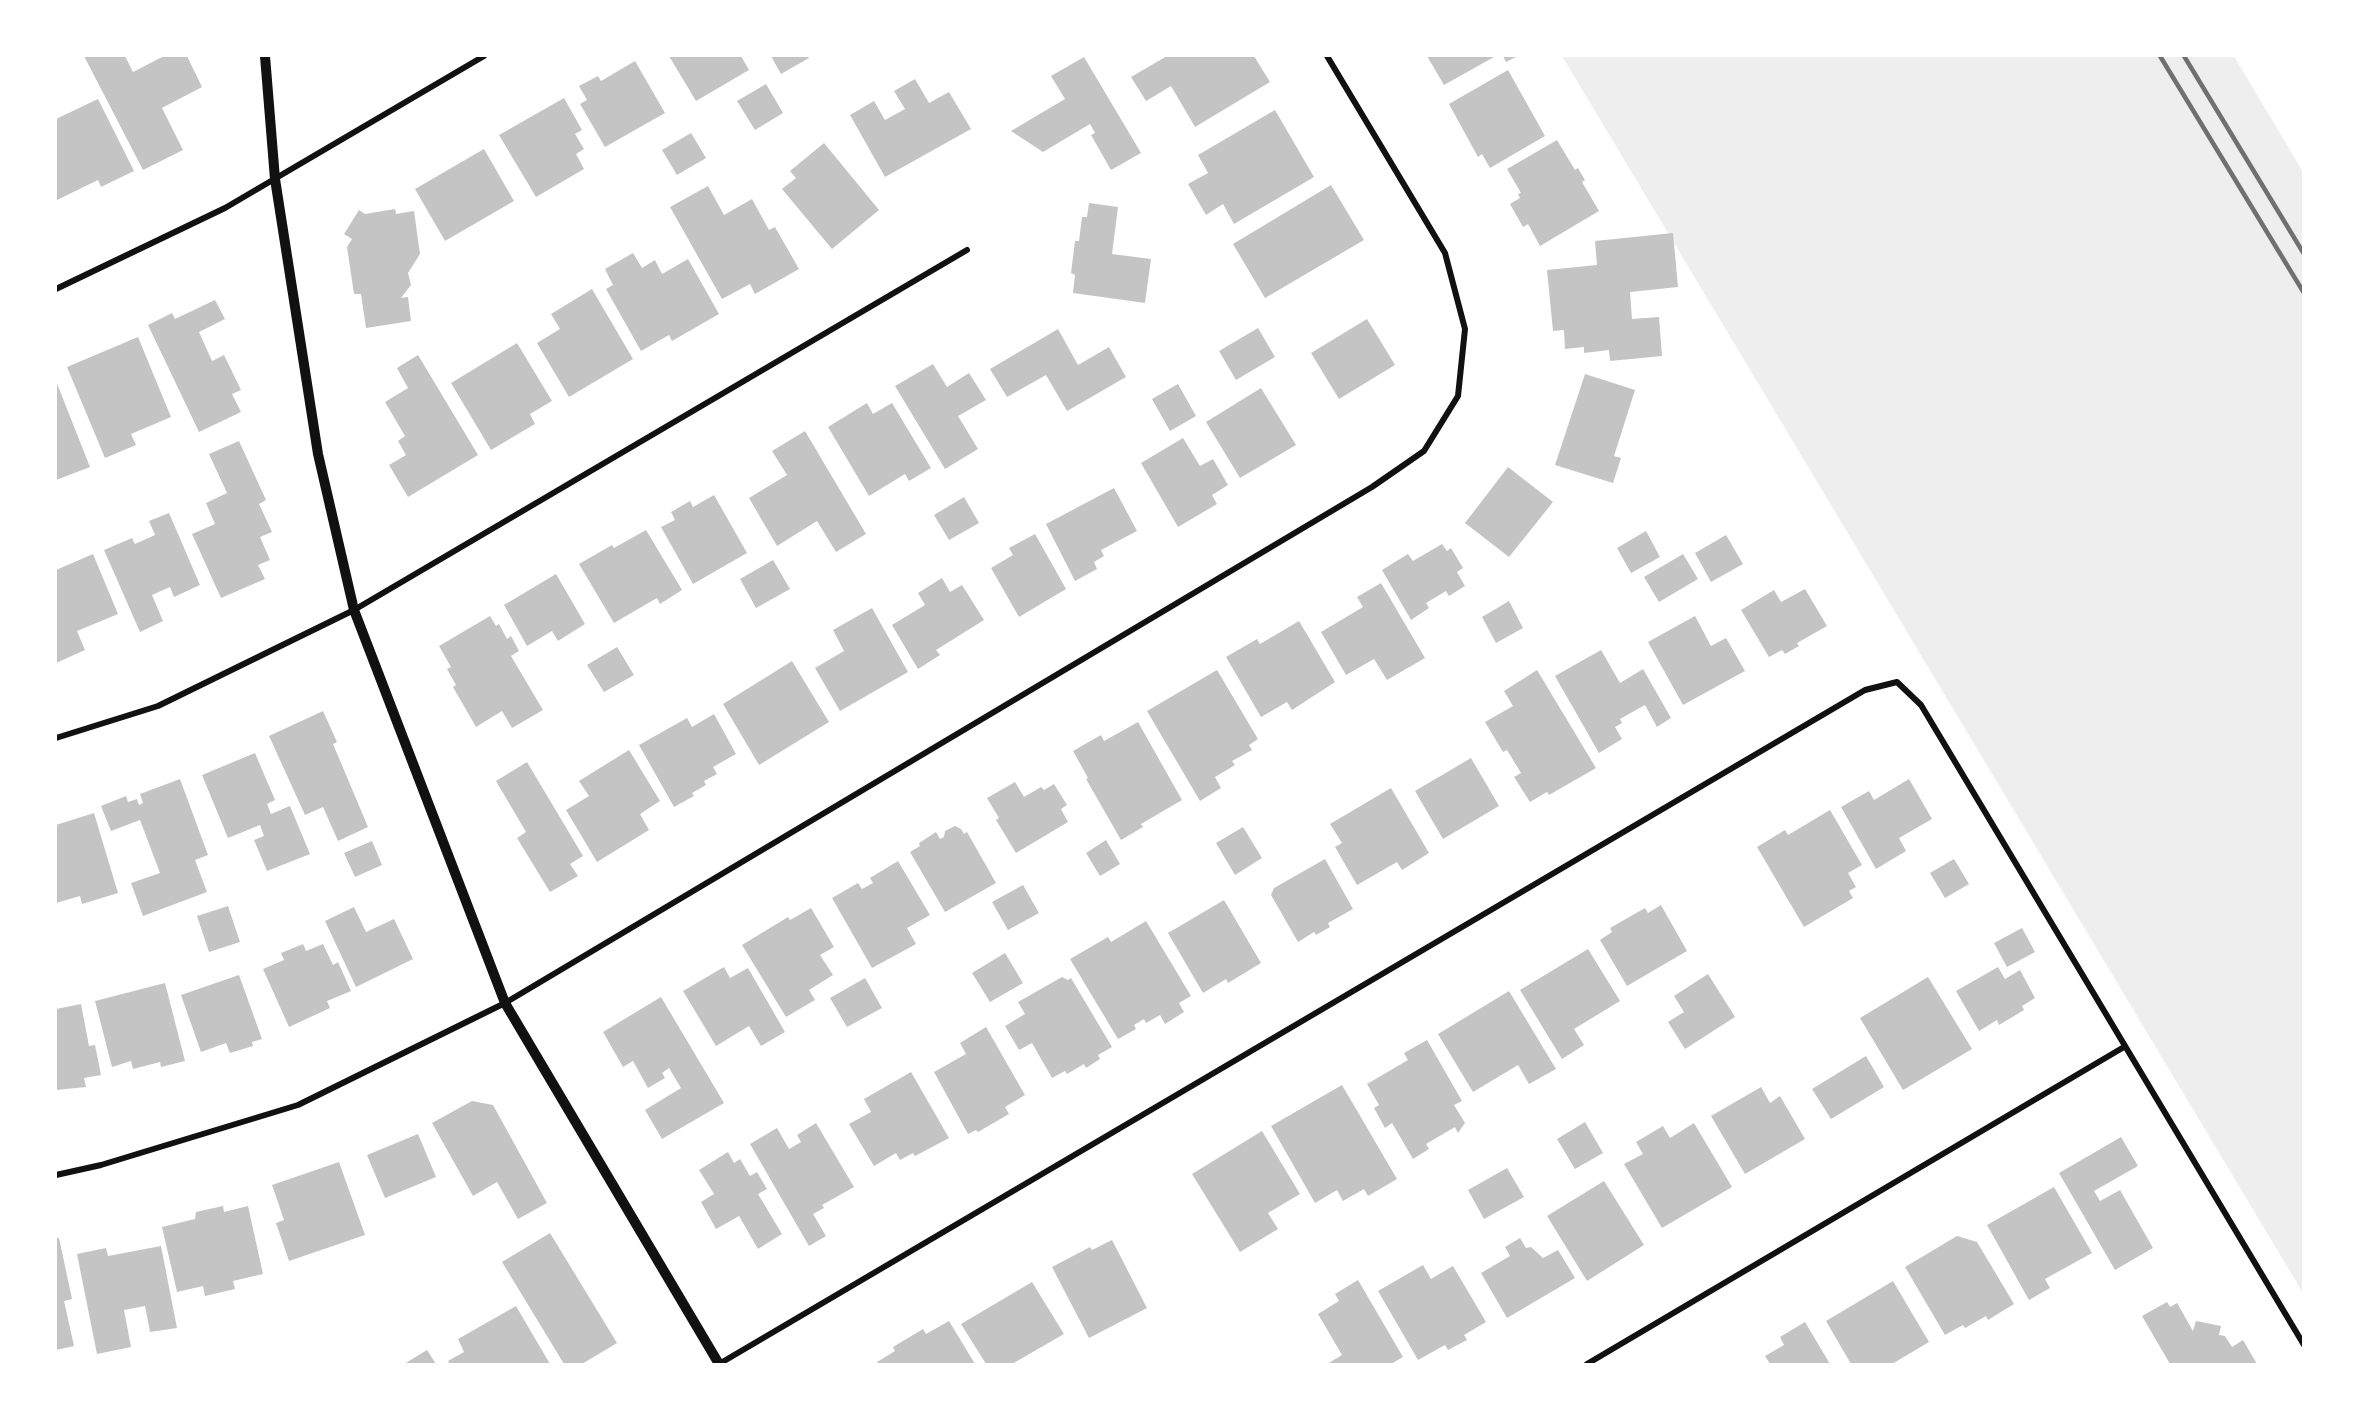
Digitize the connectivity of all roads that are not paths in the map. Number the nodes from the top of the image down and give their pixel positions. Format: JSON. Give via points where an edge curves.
{"nodes":[{"id":1,"x":265,"y":56,"type":"edge"},
{"id":2,"x":484,"y":56,"type":"edge"},
{"id":3,"x":1327,"y":56,"type":"edge"},
{"id":4,"x":275,"y":179,"type":"junction"},
{"id":5,"x":967,"y":250,"type":"dead end"},
{"id":6,"x":56,"y":289,"type":"edge"},
{"id":7,"x":354,"y":610,"type":"junction"},
{"id":8,"x":56,"y":738,"type":"edge"},
{"id":9,"x":504,"y":1003,"type":"junction"},
{"id":10,"x":2124,"y":1047,"type":"junction"},
{"id":11,"x":56,"y":1175,"type":"edge"},
{"id":12,"x":2304,"y":1345,"type":"edge"},
{"id":13,"x":719,"y":1364,"type":"edge"},
{"id":14,"x":1587,"y":1365,"type":"edge"}],
"edges":[{"from":1,"to":4,"type":"street"},
{"from":2,"to":4,"type":"street"},
{"from":3,"to":9,"type":"street","via":[[1446,253],[1465,329],[1458,396],[1424,452],[1372,487]]},
{"from":4,"to":6,"type":"street","via":[[225,208]]},
{"from":4,"to":7,"type":"street","via":[[318,454]]},
{"from":5,"to":7,"type":"street"},
{"from":7,"to":8,"type":"street","via":[[158,706]]},
{"from":7,"to":9,"type":"street"},
{"from":9,"to":11,"type":"street","via":[[298,1105]]},
{"from":9,"to":13,"type":"street"},
{"from":10,"to":12,"type":"street"},
{"from":10,"to":13,"type":"street","via":[[1921,705],[1897,682],[1865,690]]},
{"from":10,"to":14,"type":"street"}]}
